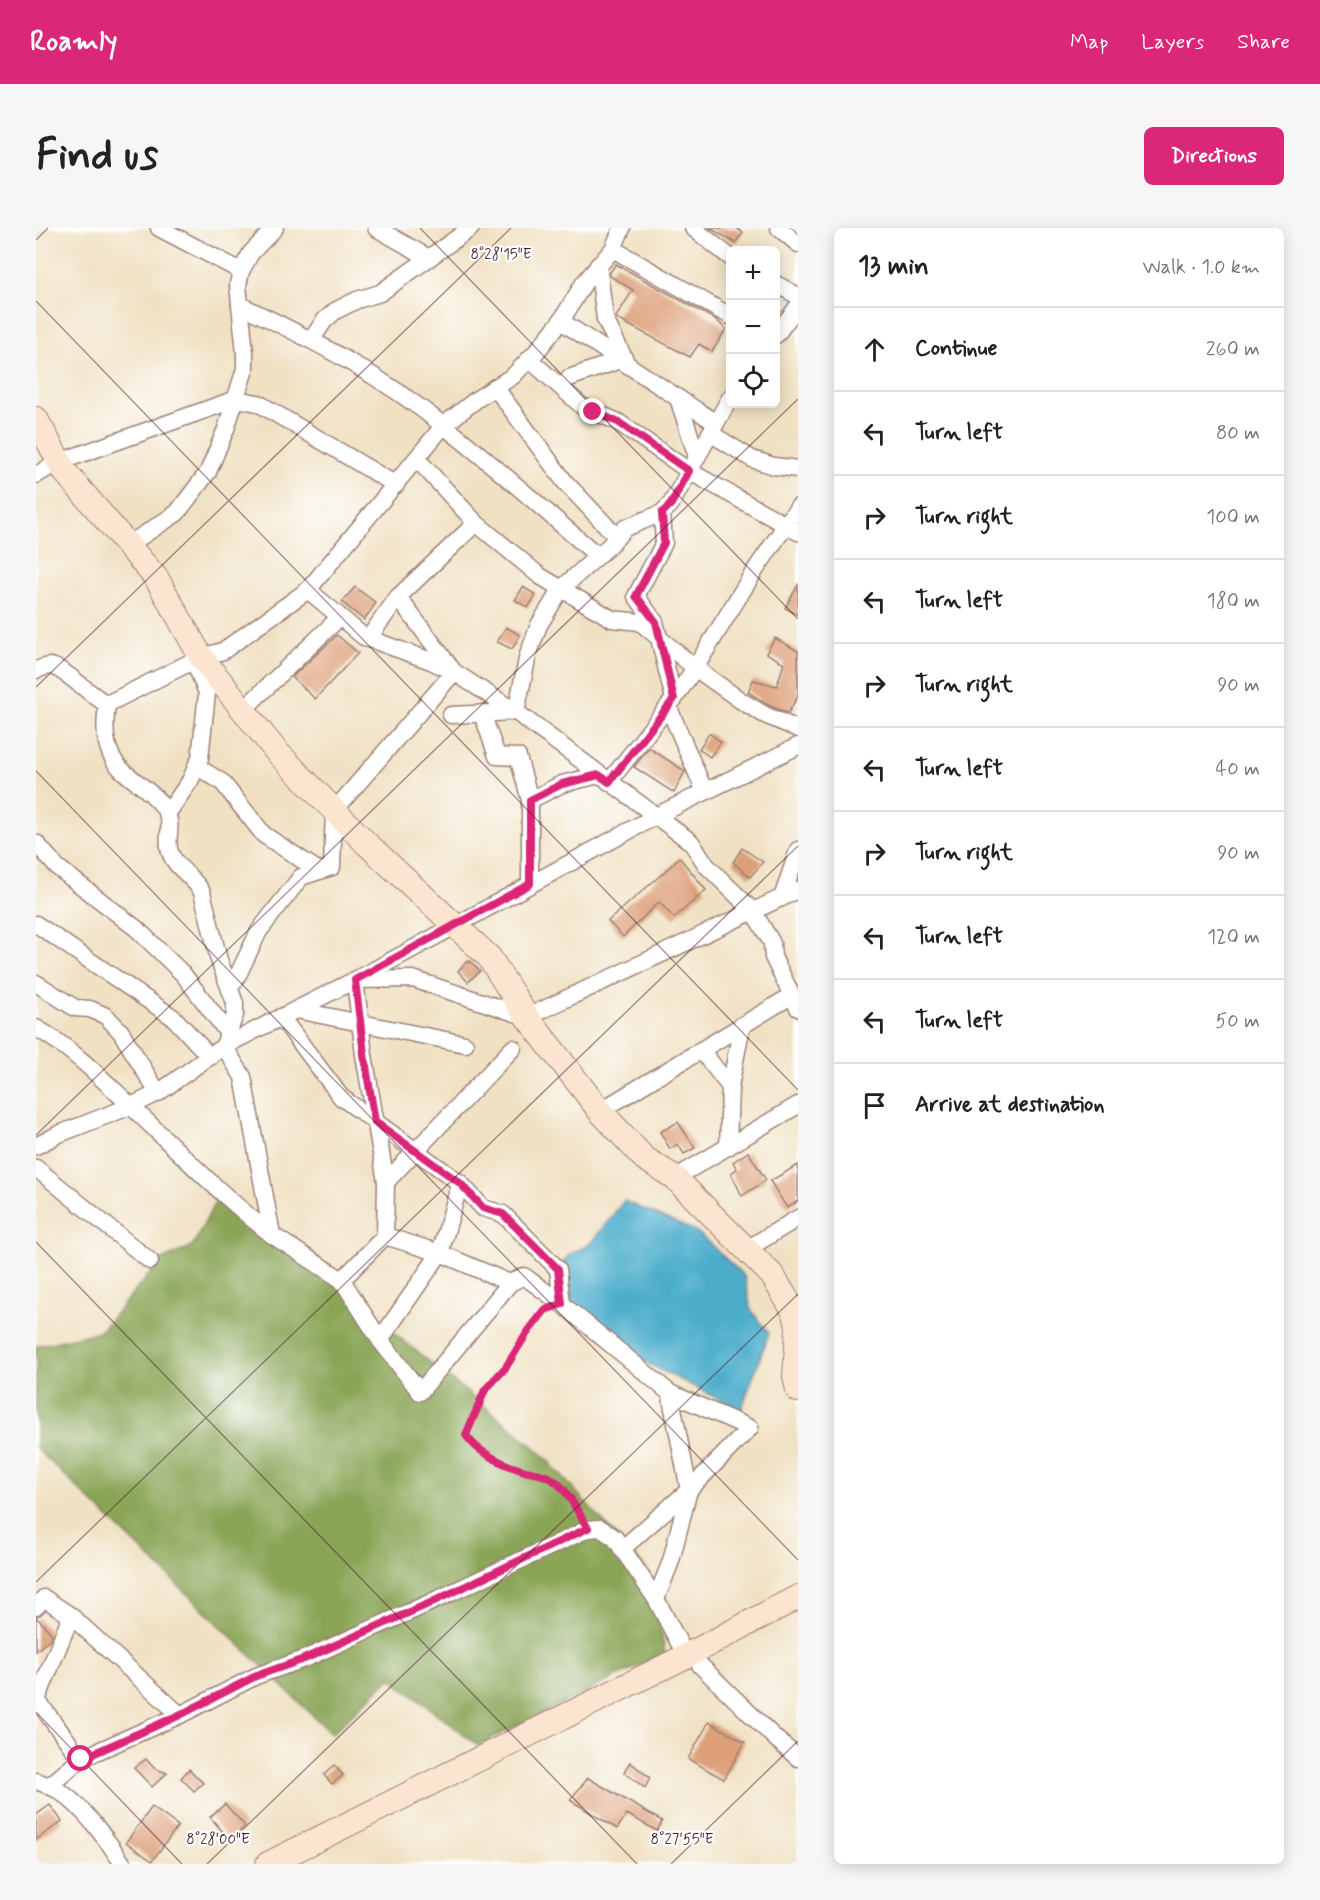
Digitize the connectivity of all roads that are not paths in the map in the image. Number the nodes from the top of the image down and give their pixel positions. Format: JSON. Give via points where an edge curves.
{"nodes":[{"id":1,"x":159,"y":228,"type":"edge"},
{"id":2,"x":275,"y":228,"type":"edge"},
{"id":3,"x":376,"y":228,"type":"edge"},
{"id":4,"x":471,"y":228,"type":"edge"},
{"id":5,"x":622,"y":228,"type":"edge"},
{"id":6,"x":693,"y":228,"type":"edge"},
{"id":7,"x":779,"y":228,"type":"edge"},
{"id":8,"x":797,"y":242,"type":"edge"},
{"id":9,"x":612,"y":249,"type":"junction"},
{"id":10,"x":726,"y":254,"type":"edge"},
{"id":11,"x":429,"y":258,"type":"junction"},
{"id":12,"x":598,"y":265,"type":"junction"},
{"id":13,"x":242,"y":271,"type":"junction"},
{"id":14,"x":780,"y":286,"type":"edge"},
{"id":15,"x":798,"y":296,"type":"edge"},
{"id":16,"x":240,"y":305,"type":"junction"},
{"id":17,"x":798,"y":306,"type":"edge"},
{"id":18,"x":726,"y":314,"type":"edge"},
{"id":19,"x":561,"y":321,"type":"junction"},
{"id":20,"x":780,"y":330,"type":"edge"},
{"id":21,"x":312,"y":339,"type":"junction"},
{"id":22,"x":529,"y":359,"type":"junction"},
{"id":23,"x":624,"y":362,"type":"junction"},
{"id":24,"x":569,"y":378,"type":"dead end"},
{"id":25,"x":495,"y":387,"type":"junction"},
{"id":26,"x":678,"y":398,"type":"junction"},
{"id":27,"x":236,"y":399,"type":"junction"},
{"id":28,"x":726,"y":405,"type":"edge"},
{"id":29,"x":36,"y":419,"type":"edge"},
{"id":30,"x":444,"y":425,"type":"junction"},
{"id":31,"x":713,"y":428,"type":"junction"},
{"id":32,"x":417,"y":459,"type":"junction"},
{"id":33,"x":59,"y":462,"type":"junction"},
{"id":34,"x":693,"y":464,"type":"junction"},
{"id":35,"x":798,"y":469,"type":"edge"},
{"id":36,"x":36,"y":475,"type":"edge"},
{"id":37,"x":396,"y":484,"type":"junction"},
{"id":38,"x":798,"y":507,"type":"edge"},
{"id":39,"x":662,"y":513,"type":"junction"},
{"id":40,"x":476,"y":523,"type":"junction"},
{"id":41,"x":791,"y":529,"type":"edge"},
{"id":42,"x":617,"y":537,"type":"junction"},
{"id":43,"x":128,"y":544,"type":"junction"},
{"id":44,"x":598,"y":556,"type":"junction"},
{"id":45,"x":561,"y":589,"type":"junction"},
{"id":46,"x":308,"y":590,"type":"junction"},
{"id":47,"x":398,"y":597,"type":"junction"},
{"id":48,"x":340,"y":617,"type":"junction"},
{"id":49,"x":368,"y":639,"type":"junction"},
{"id":50,"x":659,"y":639,"type":"junction"},
{"id":51,"x":198,"y":659,"type":"junction"},
{"id":52,"x":695,"y":668,"type":"junction"},
{"id":53,"x":36,"y":670,"type":"edge"},
{"id":54,"x":454,"y":672,"type":"junction"},
{"id":55,"x":671,"y":702,"type":"junction"},
{"id":56,"x":107,"y":704,"type":"junction"},
{"id":57,"x":243,"y":710,"type":"junction"},
{"id":58,"x":516,"y":712,"type":"junction"},
{"id":59,"x":482,"y":714,"type":"junction"},
{"id":60,"x":451,"y":715,"type":"dead end"},
{"id":61,"x":798,"y":729,"type":"edge"},
{"id":62,"x":798,"y":746,"type":"edge"},
{"id":63,"x":196,"y":766,"type":"junction"},
{"id":64,"x":604,"y":779,"type":"junction"},
{"id":65,"x":705,"y":792,"type":"junction"},
{"id":66,"x":530,"y":800,"type":"junction"},
{"id":67,"x":334,"y":811,"type":"junction"},
{"id":68,"x":167,"y":814,"type":"junction"},
{"id":69,"x":656,"y":816,"type":"junction"},
{"id":70,"x":36,"y":843,"type":"edge"},
{"id":71,"x":798,"y":850,"type":"edge"},
{"id":72,"x":319,"y":871,"type":"junction"},
{"id":73,"x":530,"y":884,"type":"junction"},
{"id":74,"x":798,"y":890,"type":"edge"},
{"id":75,"x":782,"y":898,"type":"junction"},
{"id":76,"x":753,"y":911,"type":"junction"},
{"id":77,"x":36,"y":924,"type":"edge"},
{"id":78,"x":455,"y":925,"type":"junction"},
{"id":79,"x":355,"y":980,"type":"junction"},
{"id":80,"x":235,"y":981,"type":"dead end"},
{"id":81,"x":36,"y":983,"type":"edge"},
{"id":82,"x":794,"y":1002,"type":"edge"},
{"id":83,"x":289,"y":1013,"type":"junction"},
{"id":84,"x":527,"y":1017,"type":"junction"},
{"id":85,"x":360,"y":1023,"type":"junction"},
{"id":86,"x":742,"y":1025,"type":"junction"},
{"id":87,"x":36,"y":1028,"type":"edge"},
{"id":88,"x":226,"y":1039,"type":"junction"},
{"id":89,"x":465,"y":1044,"type":"dead end"},
{"id":90,"x":513,"y":1048,"type":"dead end"},
{"id":91,"x":701,"y":1050,"type":"junction"},
{"id":92,"x":210,"y":1057,"type":"junction"},
{"id":93,"x":730,"y":1087,"type":"junction"},
{"id":94,"x":158,"y":1093,"type":"junction"},
{"id":95,"x":798,"y":1105,"type":"edge"},
{"id":96,"x":131,"y":1106,"type":"junction"},
{"id":97,"x":600,"y":1111,"type":"junction"},
{"id":98,"x":375,"y":1122,"type":"junction"},
{"id":99,"x":36,"y":1146,"type":"edge"},
{"id":100,"x":728,"y":1147,"type":"junction"},
{"id":101,"x":415,"y":1152,"type":"junction"},
{"id":102,"x":36,"y":1168,"type":"edge"},
{"id":103,"x":675,"y":1178,"type":"junction"},
{"id":104,"x":386,"y":1182,"type":"junction"},
{"id":105,"x":460,"y":1183,"type":"junction"},
{"id":106,"x":798,"y":1218,"type":"edge"},
{"id":107,"x":272,"y":1235,"type":"junction"},
{"id":108,"x":385,"y":1236,"type":"junction"},
{"id":109,"x":747,"y":1248,"type":"junction"},
{"id":110,"x":440,"y":1253,"type":"junction"},
{"id":111,"x":150,"y":1260,"type":"dead end"},
{"id":112,"x":342,"y":1280,"type":"junction"},
{"id":113,"x":510,"y":1283,"type":"junction"},
{"id":114,"x":562,"y":1304,"type":"junction"},
{"id":115,"x":798,"y":1329,"type":"edge"},
{"id":116,"x":380,"y":1340,"type":"junction"},
{"id":117,"x":798,"y":1390,"type":"edge"},
{"id":118,"x":670,"y":1393,"type":"junction"},
{"id":119,"x":689,"y":1490,"type":"junction"},
{"id":120,"x":622,"y":1549,"type":"junction"},
{"id":121,"x":798,"y":1597,"type":"edge"},
{"id":122,"x":39,"y":1598,"type":"edge"},
{"id":123,"x":656,"y":1599,"type":"junction"},
{"id":124,"x":798,"y":1613,"type":"edge"},
{"id":125,"x":71,"y":1616,"type":"junction"},
{"id":126,"x":693,"y":1660,"type":"junction"},
{"id":127,"x":37,"y":1699,"type":"edge"},
{"id":128,"x":180,"y":1715,"type":"junction"},
{"id":129,"x":798,"y":1758,"type":"edge"},
{"id":130,"x":81,"y":1759,"type":"junction"},
{"id":131,"x":43,"y":1784,"type":"edge"},
{"id":132,"x":123,"y":1864,"type":"edge"},
{"id":133,"x":268,"y":1864,"type":"edge"},
{"id":134,"x":305,"y":1864,"type":"edge"}],
"edges":[{"from":1,"to":13,"type":"street"},
{"from":2,"to":13,"type":"street","via":[[251,253]]},
{"from":3,"to":11,"type":"street"},
{"from":4,"to":11,"type":"street"},
{"from":5,"to":9,"type":"street"},
{"from":6,"to":10,"type":"street"},
{"from":7,"to":8,"type":"street"},
{"from":9,"to":12,"type":"street"},
{"from":9,"to":18,"type":"street"},
{"from":11,"to":21,"type":"street","via":[[380,293],[335,311]]},
{"from":12,"to":19,"type":"street"},
{"from":12,"to":23,"type":"street","via":[[605,320]]},
{"from":13,"to":16,"type":"street","via":[[238,285]]},
{"from":14,"to":15,"type":"street"},
{"from":16,"to":21,"type":"street"},
{"from":16,"to":27,"type":"street","via":[[245,369]]},
{"from":17,"to":20,"type":"street"},
{"from":19,"to":22,"type":"street"},
{"from":19,"to":23,"type":"street"},
{"from":21,"to":30,"type":"street"},
{"from":22,"to":25,"type":"street"},
{"from":22,"to":34,"type":"street","via":[[582,406]]},
{"from":23,"to":24,"type":"street"},
{"from":23,"to":26,"type":"street"},
{"from":25,"to":30,"type":"street"},
{"from":25,"to":42,"type":"street","via":[[565,482]]},
{"from":26,"to":31,"type":"street"},
{"from":26,"to":34,"type":"street"},
{"from":27,"to":33,"type":"street"},
{"from":27,"to":37,"type":"street","via":[[258,403]]},
{"from":27,"to":43,"type":"street","via":[[208,472],[177,513]]},
{"from":28,"to":31,"type":"street"},
{"from":29,"to":33,"type":"street"},
{"from":30,"to":32,"type":"street"},
{"from":30,"to":44,"type":"street"},
{"from":31,"to":34,"type":"street"},
{"from":31,"to":35,"type":"street","via":[[752,459]]},
{"from":32,"to":37,"type":"street"},
{"from":32,"to":40,"type":"street"},
{"from":33,"to":36,"type":"street"},
{"from":33,"to":43,"type":"street"},
{"from":34,"to":39,"type":"street"},
{"from":34,"to":41,"type":"street"},
{"from":37,"to":46,"type":"street"},
{"from":38,"to":41,"type":"street"},
{"from":39,"to":42,"type":"street","via":[[625,528]]},
{"from":39,"to":50,"type":"street","via":[[664,543],[636,596],[656,622]]},
{"from":40,"to":45,"type":"street"},
{"from":40,"to":47,"type":"street"},
{"from":41,"to":52,"type":"street","via":[[752,575]]},
{"from":42,"to":44,"type":"street"},
{"from":43,"to":51,"type":"street","via":[[157,579]]},
{"from":44,"to":45,"type":"street"},
{"from":45,"to":50,"type":"street","via":[[612,619],[640,622]]},
{"from":45,"to":58,"type":"street","via":[[539,625],[528,655]]},
{"from":46,"to":48,"type":"street"},
{"from":46,"to":51,"type":"street","via":[[223,651]]},
{"from":47,"to":49,"type":"street"},
{"from":47,"to":54,"type":"street"},
{"from":48,"to":49,"type":"street"},
{"from":48,"to":57,"type":"street"},
{"from":49,"to":54,"type":"street","via":[[421,656]]},
{"from":50,"to":52,"type":"street"},
{"from":50,"to":55,"type":"street"},
{"from":51,"to":56,"type":"street"},
{"from":51,"to":57,"type":"street"},
{"from":51,"to":63,"type":"street","via":[[207,693]]},
{"from":52,"to":55,"type":"street"},
{"from":52,"to":61,"type":"street","via":[[765,715]]},
{"from":53,"to":56,"type":"street","via":[[58,668]]},
{"from":54,"to":58,"type":"street"},
{"from":54,"to":67,"type":"street"},
{"from":55,"to":64,"type":"street"},
{"from":55,"to":65,"type":"street"},
{"from":56,"to":68,"type":"street","via":[[105,741],[113,759],[150,792]]},
{"from":57,"to":67,"type":"street"},
{"from":58,"to":59,"type":"street"},
{"from":58,"to":64,"type":"street"},
{"from":59,"to":60,"type":"street"},
{"from":59,"to":66,"type":"street","via":[[497,756],[518,757]]},
{"from":62,"to":65,"type":"street"},
{"from":63,"to":68,"type":"street"},
{"from":63,"to":72,"type":"street","via":[[222,782],[264,835]]},
{"from":64,"to":66,"type":"street","via":[[562,784]]},
{"from":64,"to":69,"type":"street"},
{"from":65,"to":69,"type":"street"},
{"from":66,"to":73,"type":"street"},
{"from":67,"to":72,"type":"street","via":[[332,867]]},
{"from":67,"to":78,"type":"street"},
{"from":68,"to":88,"type":"street","via":[[170,853],[202,892],[219,960],[235,1003]]},
{"from":69,"to":73,"type":"street"},
{"from":69,"to":76,"type":"street","via":[[692,842],[707,866]]},
{"from":70,"to":88,"type":"street","via":[[57,867],[137,929],[183,974]]},
{"from":71,"to":75,"type":"street"},
{"from":72,"to":80,"type":"street","via":[[301,877],[259,931]]},
{"from":73,"to":78,"type":"street"},
{"from":74,"to":75,"type":"street"},
{"from":75,"to":76,"type":"street"},
{"from":76,"to":82,"type":"street","via":[[772,943],[773,957]]},
{"from":76,"to":84,"type":"street"},
{"from":77,"to":92,"type":"street","via":[[174,1018]]},
{"from":78,"to":79,"type":"street"},
{"from":78,"to":84,"type":"street","via":[[489,957]]},
{"from":79,"to":83,"type":"street"},
{"from":79,"to":84,"type":"street","via":[[413,979]]},
{"from":79,"to":85,"type":"street"},
{"from":81,"to":94,"type":"street","via":[[75,1008],[106,1016],[121,1032]]},
{"from":82,"to":86,"type":"street"},
{"from":83,"to":85,"type":"street"},
{"from":83,"to":88,"type":"street"},
{"from":83,"to":98,"type":"street","via":[[341,1096]]},
{"from":84,"to":97,"type":"street"},
{"from":85,"to":89,"type":"street"},
{"from":85,"to":98,"type":"street"},
{"from":86,"to":91,"type":"street"},
{"from":86,"to":93,"type":"street"},
{"from":87,"to":96,"type":"street","via":[[92,1070]]},
{"from":88,"to":92,"type":"street"},
{"from":88,"to":107,"type":"street","via":[[243,1077]]},
{"from":90,"to":101,"type":"street"},
{"from":91,"to":93,"type":"street"},
{"from":91,"to":97,"type":"street"},
{"from":92,"to":94,"type":"street"},
{"from":93,"to":100,"type":"street"},
{"from":94,"to":96,"type":"street"},
{"from":95,"to":100,"type":"street"},
{"from":96,"to":99,"type":"street"},
{"from":96,"to":107,"type":"street","via":[[234,1205]]},
{"from":97,"to":103,"type":"street","via":[[644,1158]]},
{"from":98,"to":101,"type":"street"},
{"from":98,"to":104,"type":"street"},
{"from":100,"to":103,"type":"street"},
{"from":101,"to":104,"type":"street"},
{"from":101,"to":105,"type":"street"},
{"from":102,"to":111,"type":"street"},
{"from":103,"to":109,"type":"street"},
{"from":104,"to":108,"type":"street"},
{"from":105,"to":110,"type":"street"},
{"from":105,"to":114,"type":"street","via":[[483,1208],[503,1214],[558,1269]]},
{"from":106,"to":109,"type":"street"},
{"from":107,"to":112,"type":"street"},
{"from":108,"to":110,"type":"street"},
{"from":108,"to":112,"type":"street"},
{"from":109,"to":115,"type":"street","via":[[782,1289],[795,1313]]},
{"from":110,"to":113,"type":"street"},
{"from":110,"to":116,"type":"street"},
{"from":112,"to":116,"type":"street"},
{"from":113,"to":114,"type":"street","via":[[524,1276]]},
{"from":113,"to":116,"type":"street","via":[[420,1392]]},
{"from":114,"to":118,"type":"street"},
{"from":115,"to":117,"type":"street"},
{"from":118,"to":119,"type":"street"},
{"from":118,"to":119,"type":"street","via":[[750,1428]]},
{"from":119,"to":120,"type":"street"},
{"from":119,"to":123,"type":"street","via":[[671,1561]]},
{"from":120,"to":123,"type":"street"},
{"from":120,"to":128,"type":"street","via":[[615,1538],[600,1528],[588,1528],[428,1604],[256,1676]]},
{"from":121,"to":126,"type":"street"},
{"from":122,"to":125,"type":"street"},
{"from":123,"to":126,"type":"street"},
{"from":124,"to":126,"type":"street"},
{"from":125,"to":127,"type":"street"},
{"from":125,"to":128,"type":"street"},
{"from":126,"to":129,"type":"street"},
{"from":126,"to":133,"type":"street"},
{"from":126,"to":134,"type":"street"},
{"from":127,"to":130,"type":"street"},
{"from":128,"to":130,"type":"street"},
{"from":130,"to":131,"type":"street"},
{"from":131,"to":132,"type":"street","via":[[65,1795],[106,1838]]}]}
